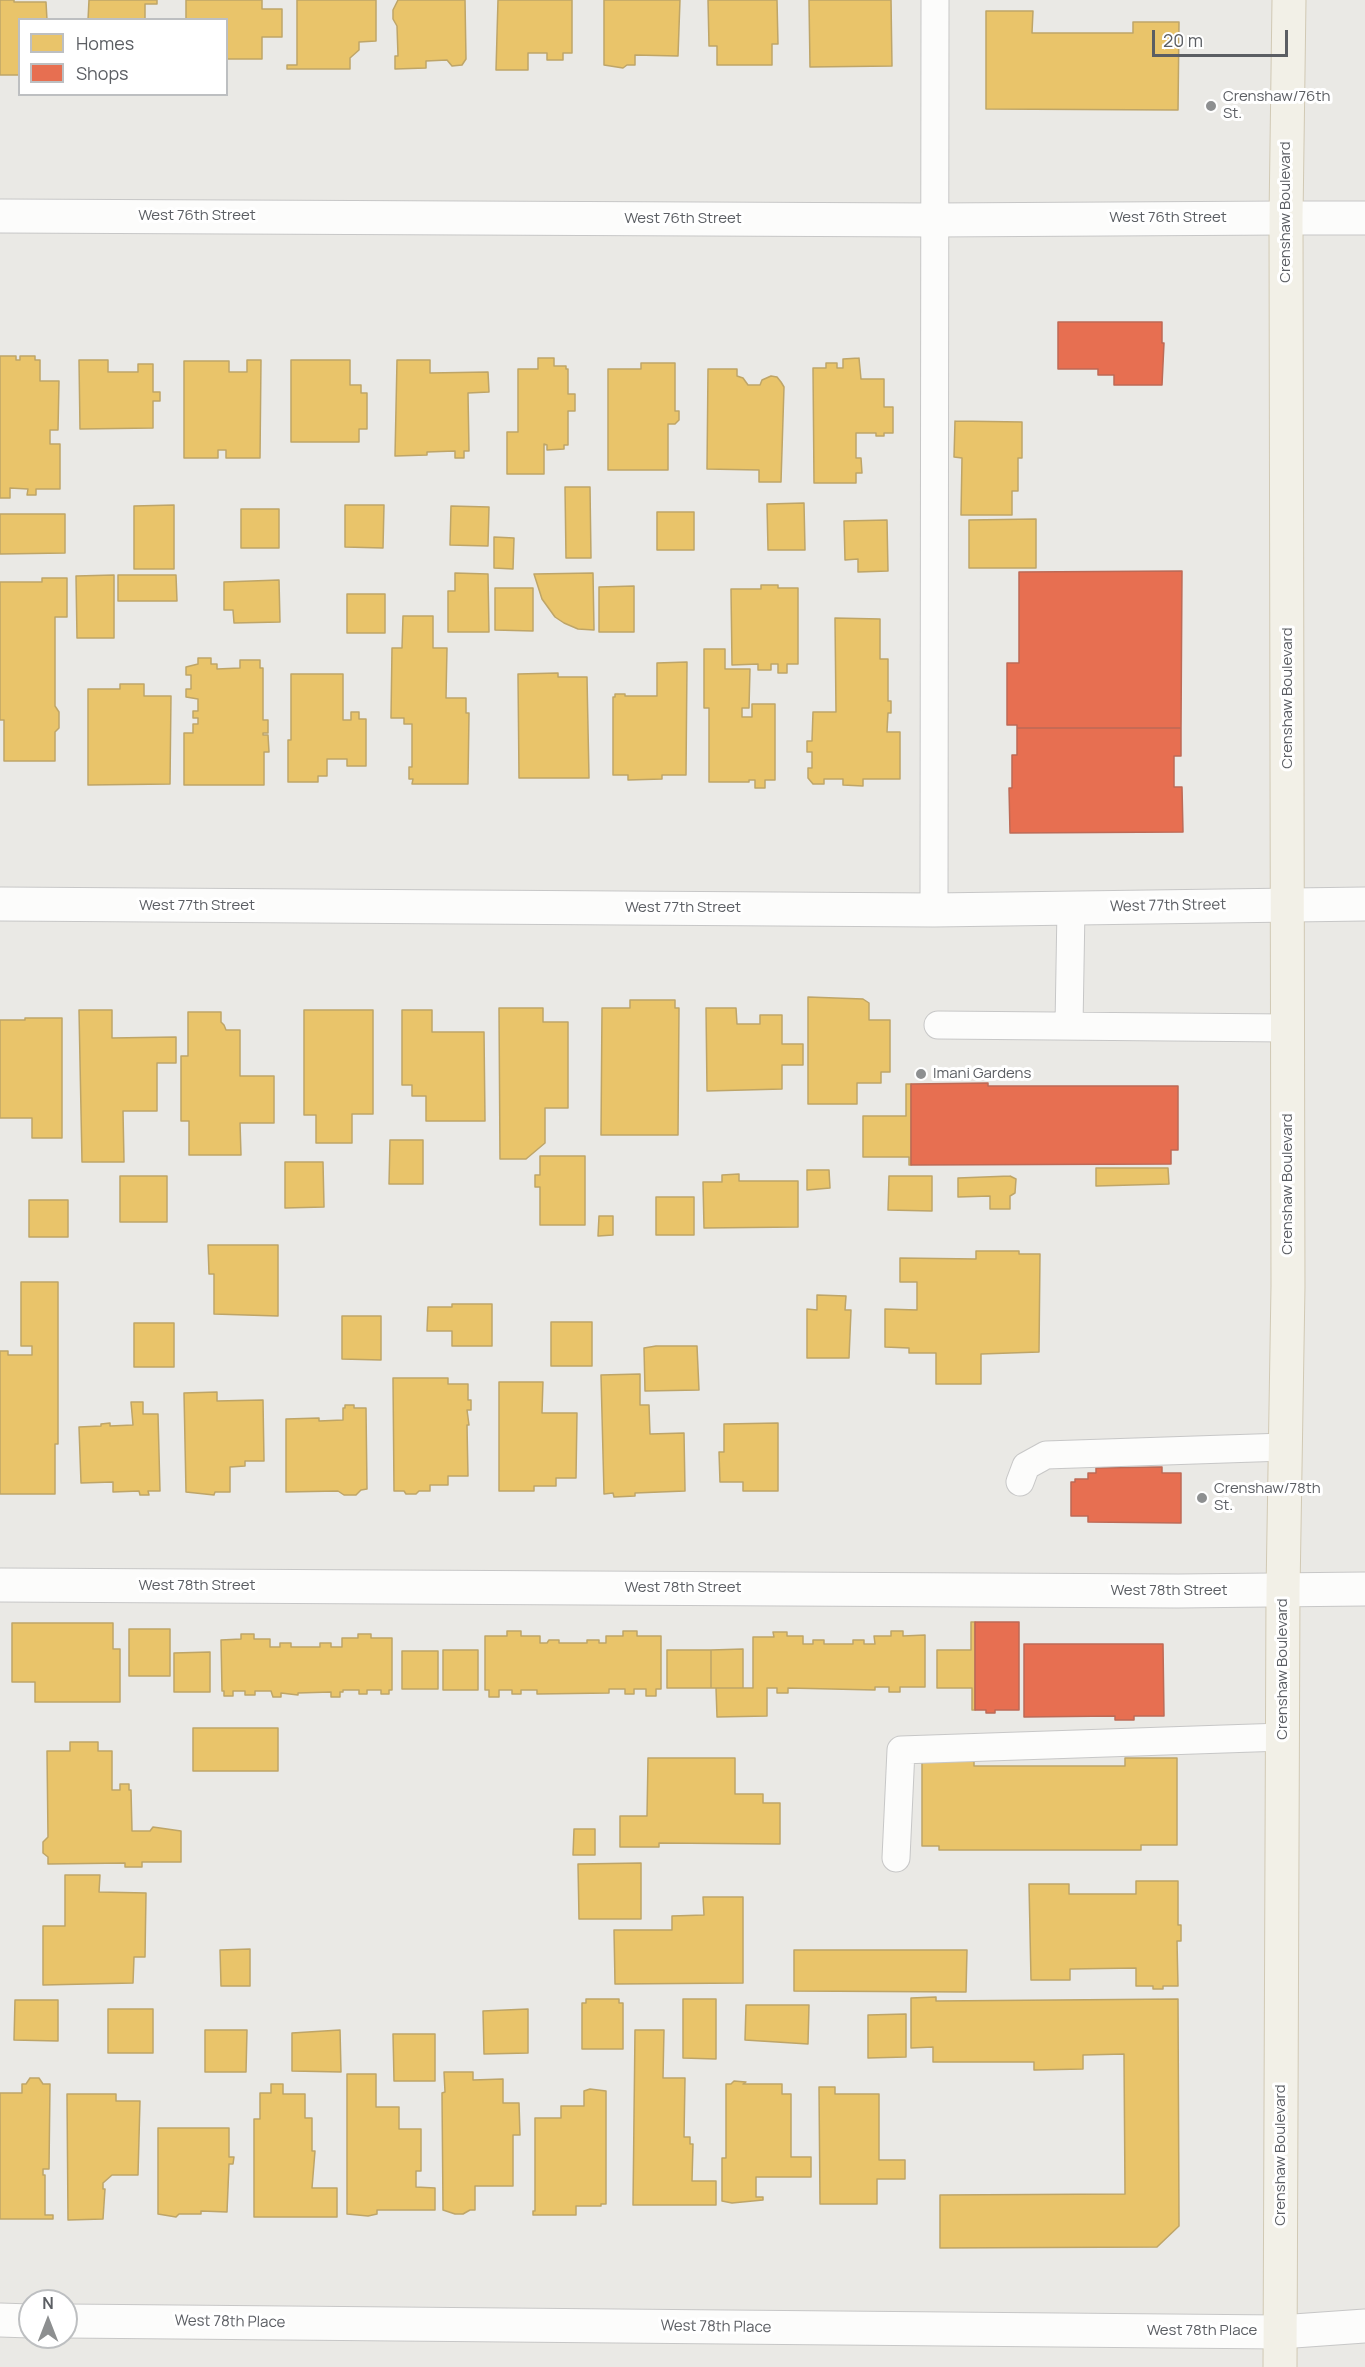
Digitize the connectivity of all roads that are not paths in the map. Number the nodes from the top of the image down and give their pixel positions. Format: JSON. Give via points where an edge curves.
{"nodes":[{"id":1,"x":935,"y":0,"type":"edge"},
{"id":2,"x":1289,"y":0,"type":"edge"},
{"id":3,"x":0,"y":216,"type":"edge"},
{"id":4,"x":1286,"y":218,"type":"junction"},
{"id":5,"x":1365,"y":218,"type":"edge"},
{"id":6,"x":934,"y":220,"type":"junction"},
{"id":7,"x":0,"y":904,"type":"edge"},
{"id":8,"x":1287,"y":904,"type":"junction"},
{"id":9,"x":1365,"y":904,"type":"edge"},
{"id":10,"x":1071,"y":908,"type":"junction"},
{"id":11,"x":934,"y":910,"type":"junction"},
{"id":12,"x":938,"y":1025,"type":"dead end"},
{"id":13,"x":1069,"y":1026,"type":"junction"},
{"id":14,"x":1287,"y":1028,"type":"junction"},
{"id":15,"x":1285,"y":1447,"type":"junction"},
{"id":16,"x":1020,"y":1482,"type":"dead end"},
{"id":17,"x":0,"y":1585,"type":"edge"},
{"id":18,"x":1365,"y":1589,"type":"edge"},
{"id":19,"x":1283,"y":1591,"type":"junction"},
{"id":20,"x":1283,"y":1737,"type":"junction"},
{"id":21,"x":896,"y":1858,"type":"dead end"},
{"id":22,"x":0,"y":2320,"type":"edge"},
{"id":23,"x":18,"y":2320,"type":"edge"},
{"id":24,"x":78,"y":2321,"type":"edge"},
{"id":25,"x":1365,"y":2326,"type":"edge"},
{"id":26,"x":1280,"y":2331,"type":"junction"},
{"id":27,"x":1280,"y":2367,"type":"edge"}],
"edges":[{"from":1,"to":6,"type":"lane"},
{"from":2,"to":4,"type":"main road","name":"Crenshaw Boulevard"},
{"from":3,"to":6,"type":"street","name":"West 76th Street"},
{"from":4,"to":5,"type":"street","name":"West 76th Street"},
{"from":4,"to":6,"type":"street","name":"West 76th Street"},
{"from":4,"to":8,"type":"main road","name":"Crenshaw Boulevard"},
{"from":6,"to":11,"type":"lane"},
{"from":7,"to":11,"type":"street","name":"West 77th Street"},
{"from":8,"to":9,"type":"street","name":"West 77th Street"},
{"from":8,"to":10,"type":"street","name":"West 77th Street"},
{"from":8,"to":14,"type":"main road","name":"Crenshaw Boulevard"},
{"from":10,"to":11,"type":"street","name":"West 77th Street"},
{"from":10,"to":13,"type":"lane"},
{"from":12,"to":13,"type":"lane"},
{"from":13,"to":14,"type":"lane"},
{"from":14,"to":15,"type":"main road","name":"Crenshaw Boulevard"},
{"from":15,"to":16,"type":"lane","via":[[1046,1455],[1026,1466]]},
{"from":15,"to":19,"type":"main road","name":"Crenshaw Boulevard"},
{"from":17,"to":19,"type":"street","name":"West 78th Street"},
{"from":18,"to":19,"type":"street","name":"West 78th Street"},
{"from":19,"to":20,"type":"main road","name":"Crenshaw Boulevard"},
{"from":20,"to":21,"type":"lane","via":[[901,1750]]},
{"from":20,"to":26,"type":"main road","name":"Crenshaw Boulevard"},
{"from":22,"to":23,"type":"street"},
{"from":24,"to":26,"type":"street","name":"West 78th Place"},
{"from":25,"to":26,"type":"street","name":"West 78th Place"},
{"from":26,"to":27,"type":"main road","name":"Crenshaw Boulevard"}]}
